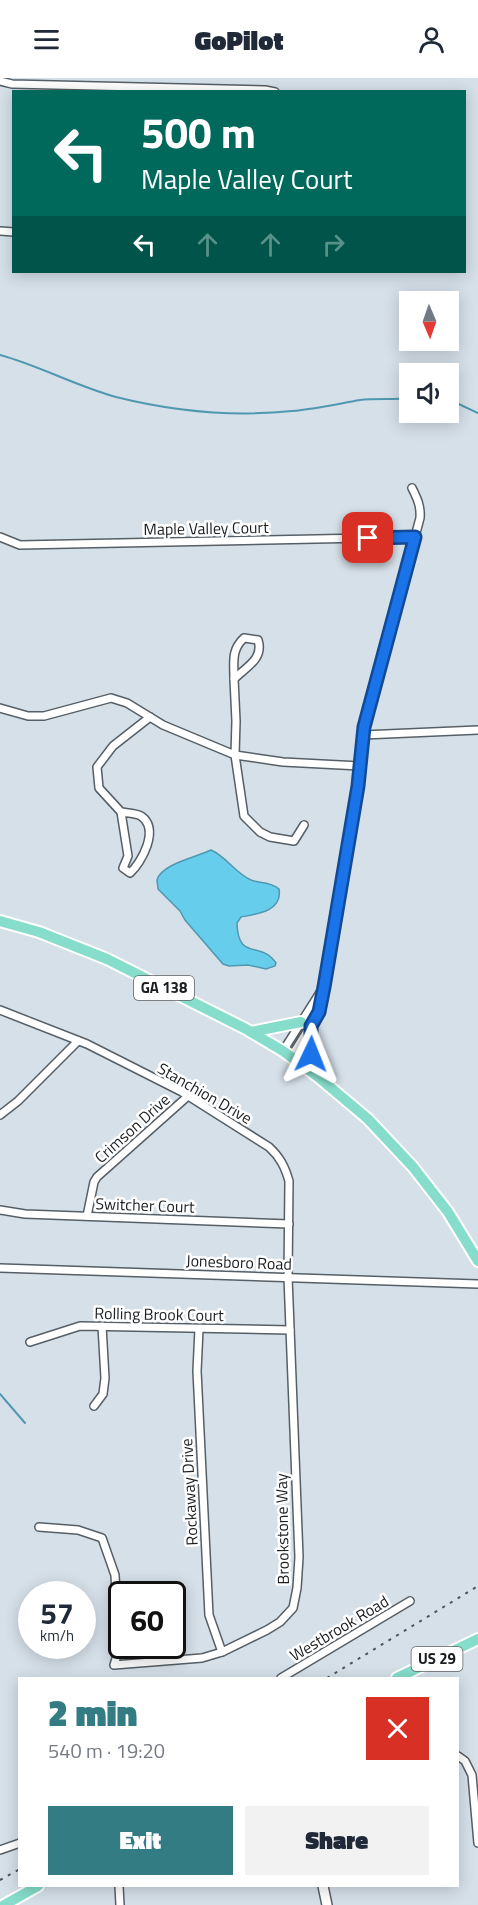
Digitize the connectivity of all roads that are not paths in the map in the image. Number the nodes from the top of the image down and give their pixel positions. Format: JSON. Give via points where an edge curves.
{"nodes":[{"id":1,"x":0,"y":81,"type":"edge"},
{"id":2,"x":265,"y":90,"type":"edge"},
{"id":3,"x":412,"y":488,"type":"dead end"},
{"id":4,"x":0,"y":537,"type":"edge"},
{"id":5,"x":415,"y":537,"type":"junction"},
{"id":6,"x":234,"y":679,"type":"junction"},
{"id":7,"x":0,"y":708,"type":"edge"},
{"id":8,"x":150,"y":717,"type":"junction"},
{"id":9,"x":478,"y":730,"type":"edge"},
{"id":10,"x":363,"y":735,"type":"junction"},
{"id":11,"x":235,"y":755,"type":"junction"},
{"id":12,"x":360,"y":766,"type":"junction"},
{"id":13,"x":121,"y":812,"type":"junction"},
{"id":14,"x":304,"y":825,"type":"dead end"},
{"id":15,"x":0,"y":921,"type":"edge"},
{"id":16,"x":0,"y":1011,"type":"edge"},
{"id":17,"x":306,"y":1024,"type":"junction"},
{"id":18,"x":251,"y":1032,"type":"junction"},
{"id":19,"x":78,"y":1041,"type":"junction"},
{"id":20,"x":287,"y":1054,"type":"junction"},
{"id":21,"x":317,"y":1076,"type":"junction"},
{"id":22,"x":188,"y":1096,"type":"junction"},
{"id":23,"x":0,"y":1115,"type":"edge"},
{"id":24,"x":0,"y":1210,"type":"edge"},
{"id":25,"x":87,"y":1216,"type":"junction"},
{"id":26,"x":289,"y":1224,"type":"junction"},
{"id":27,"x":478,"y":1261,"type":"edge"},
{"id":28,"x":0,"y":1268,"type":"edge"},
{"id":29,"x":288,"y":1277,"type":"junction"},
{"id":30,"x":478,"y":1284,"type":"edge"},
{"id":31,"x":102,"y":1326,"type":"junction"},
{"id":32,"x":199,"y":1329,"type":"junction"},
{"id":33,"x":290,"y":1330,"type":"junction"},
{"id":34,"x":30,"y":1342,"type":"dead end"},
{"id":35,"x":94,"y":1406,"type":"dead end"},
{"id":36,"x":39,"y":1527,"type":"dead end"},
{"id":37,"x":410,"y":1601,"type":"dead end"},
{"id":38,"x":478,"y":1639,"type":"edge"},
{"id":39,"x":222,"y":1652,"type":"junction"},
{"id":40,"x":283,"y":1677,"type":"edge"},
{"id":41,"x":398,"y":1677,"type":"edge"},
{"id":42,"x":459,"y":1757,"type":"edge"},
{"id":43,"x":475,"y":1775,"type":"edge"},
{"id":44,"x":478,"y":1843,"type":"edge"},
{"id":45,"x":18,"y":1844,"type":"edge"},
{"id":46,"x":0,"y":1850,"type":"edge"},
{"id":47,"x":36,"y":1887,"type":"edge"},
{"id":48,"x":119,"y":1887,"type":"edge"},
{"id":49,"x":323,"y":1887,"type":"edge"},
{"id":50,"x":4,"y":1905,"type":"edge"},
{"id":51,"x":120,"y":1905,"type":"edge"},
{"id":52,"x":327,"y":1905,"type":"edge"}],
"edges":[{"from":1,"to":2,"type":"street"},
{"from":3,"to":5,"type":"street","via":[[421,510]]},
{"from":4,"to":5,"type":"street","name":"Maple Valley Court","via":[[20,545]]},
{"from":5,"to":10,"type":"street"},
{"from":6,"to":6,"type":"street","via":[[236,645],[244,638],[258,640],[257,658]]},
{"from":6,"to":11,"type":"street"},
{"from":7,"to":8,"type":"street","via":[[44,716],[111,698]]},
{"from":8,"to":11,"type":"street"},
{"from":8,"to":13,"type":"street","via":[[113,746],[97,767],[99,788]]},
{"from":9,"to":10,"type":"street"},
{"from":10,"to":12,"type":"street"},
{"from":11,"to":12,"type":"street"},
{"from":11,"to":14,"type":"street","via":[[244,816],[270,837],[294,841]]},
{"from":12,"to":17,"type":"street","via":[[324,987]]},
{"from":13,"to":13,"type":"street","via":[[128,856],[123,868],[130,873],[150,836],[140,816]]},
{"from":15,"to":18,"type":"main road","number":"GA 138","via":[[108,959]]},
{"from":16,"to":19,"type":"street","name":"Stanchion Drive"},
{"from":17,"to":18,"type":"main road"},
{"from":17,"to":20,"type":"street"},
{"from":17,"to":21,"type":"main road"},
{"from":18,"to":20,"type":"main road","number":"GA 138"},
{"from":19,"to":22,"type":"street","name":"Stanchion Drive"},
{"from":19,"to":23,"type":"street"},
{"from":20,"to":21,"type":"main road","number":"GA 138"},
{"from":21,"to":27,"type":"main road","number":"GA 138","via":[[368,1119],[413,1167],[448,1212]]},
{"from":22,"to":25,"type":"street","name":"Crimson Drive","via":[[98,1177]]},
{"from":22,"to":26,"type":"street","name":"Stanchion Drive","via":[[278,1155],[289,1181]]},
{"from":24,"to":25,"type":"street","name":"Switcher Court"},
{"from":25,"to":26,"type":"street","name":"Switcher Court"},
{"from":26,"to":29,"type":"street","name":"Stanchion Drive"},
{"from":28,"to":29,"type":"street","name":"Jonesboro Road"},
{"from":29,"to":30,"type":"street","name":"Jonesboro Road"},
{"from":29,"to":33,"type":"street","name":"Brookstone Way"},
{"from":31,"to":32,"type":"street","name":"Rolling Brook Court"},
{"from":31,"to":34,"type":"street","name":"Rolling Brook Court","via":[[80,1326]]},
{"from":31,"to":35,"type":"street","via":[[105,1378],[103,1394]]},
{"from":32,"to":33,"type":"street","name":"Rolling Brook Court"},
{"from":32,"to":39,"type":"street","name":"Rockaway Drive","via":[[197,1371],[209,1615]]},
{"from":33,"to":39,"type":"street","name":"Brookstone Way","via":[[299,1557],[293,1608],[280,1622]]},
{"from":36,"to":39,"type":"street","name":"Brookstone Way","via":[[78,1530],[102,1538],[115,1575],[119,1649],[114,1665],[202,1658]]},
{"from":37,"to":40,"type":"street","name":"Westbrook Road"},
{"from":38,"to":41,"type":"main road","number":"US 29"},
{"from":42,"to":43,"type":"street"},
{"from":43,"to":44,"type":"street"},
{"from":45,"to":46,"type":"street"},
{"from":47,"to":50,"type":"main road"},
{"from":48,"to":51,"type":"street"},
{"from":49,"to":52,"type":"street"}]}
